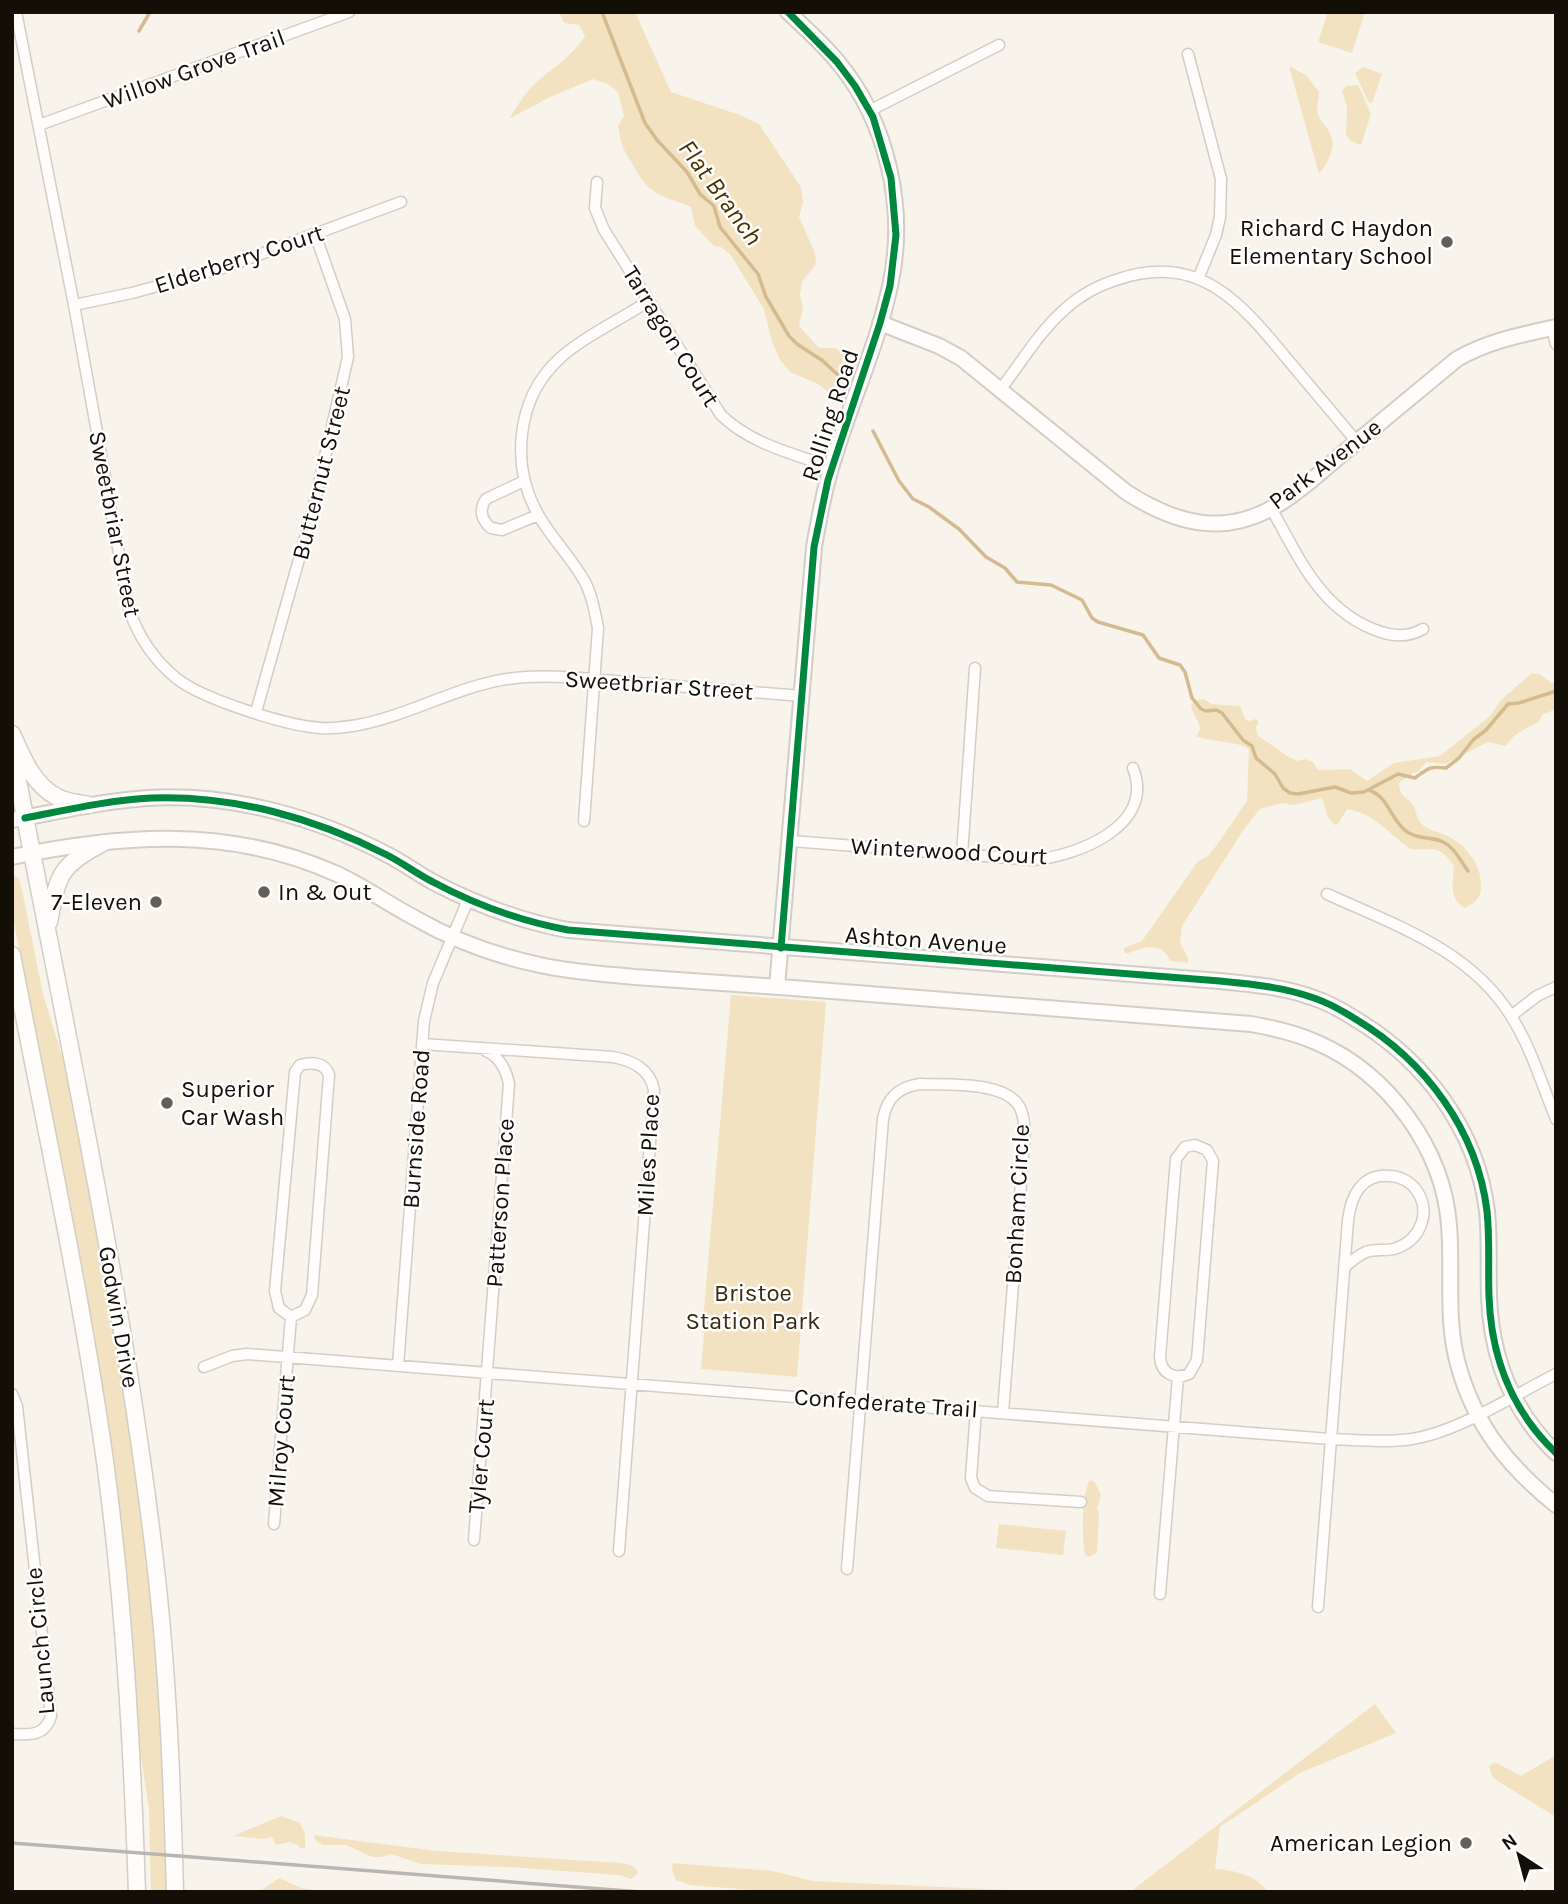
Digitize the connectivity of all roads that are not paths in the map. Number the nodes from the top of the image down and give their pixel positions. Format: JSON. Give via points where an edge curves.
{"nodes":[{"id":1,"x":16,"y":12,"type":"edge"},
{"id":2,"x":349,"y":12,"type":"edge"},
{"id":3,"x":788,"y":12,"type":"edge"},
{"id":4,"x":999,"y":45,"type":"dead end"},
{"id":5,"x":1188,"y":54,"type":"dead end"},
{"id":6,"x":869,"y":111,"type":"junction"},
{"id":7,"x":39,"y":125,"type":"junction"},
{"id":8,"x":597,"y":182,"type":"dead end"},
{"id":9,"x":401,"y":202,"type":"dead end"},
{"id":10,"x":315,"y":234,"type":"junction"},
{"id":11,"x":1198,"y":279,"type":"junction"},
{"id":12,"x":649,"y":301,"type":"junction"},
{"id":13,"x":74,"y":305,"type":"junction"},
{"id":14,"x":880,"y":323,"type":"junction"},
{"id":15,"x":1554,"y":327,"type":"edge"},
{"id":16,"x":1556,"y":344,"type":"edge"},
{"id":17,"x":1000,"y":390,"type":"junction"},
{"id":18,"x":1357,"y":442,"type":"junction"},
{"id":19,"x":831,"y":467,"type":"junction"},
{"id":20,"x":524,"y":481,"type":"junction"},
{"id":21,"x":1271,"y":508,"type":"junction"},
{"id":22,"x":538,"y":515,"type":"junction"},
{"id":23,"x":1423,"y":629,"type":"dead end"},
{"id":24,"x":975,"y":668,"type":"dead end"},
{"id":25,"x":596,"y":680,"type":"junction"},
{"id":26,"x":802,"y":696,"type":"junction"},
{"id":27,"x":256,"y":712,"type":"junction"},
{"id":28,"x":12,"y":734,"type":"edge"},
{"id":29,"x":12,"y":749,"type":"edge"},
{"id":30,"x":1133,"y":768,"type":"dead end"},
{"id":31,"x":89,"y":805,"type":"junction"},
{"id":32,"x":19,"y":819,"type":"edge"},
{"id":33,"x":584,"y":821,"type":"dead end"},
{"id":34,"x":790,"y":841,"type":"junction"},
{"id":35,"x":103,"y":843,"type":"junction"},
{"id":36,"x":32,"y":853,"type":"junction"},
{"id":37,"x":962,"y":855,"type":"junction"},
{"id":38,"x":12,"y":857,"type":"edge"},
{"id":39,"x":1327,"y":894,"type":"dead end"},
{"id":40,"x":468,"y":900,"type":"junction"},
{"id":41,"x":47,"y":932,"type":"junction"},
{"id":42,"x":452,"y":936,"type":"junction"},
{"id":43,"x":781,"y":948,"type":"junction"},
{"id":44,"x":12,"y":955,"type":"edge"},
{"id":45,"x":777,"y":987,"type":"junction"},
{"id":46,"x":1556,"y":987,"type":"edge"},
{"id":47,"x":1511,"y":1016,"type":"junction"},
{"id":48,"x":422,"y":1044,"type":"junction"},
{"id":49,"x":478,"y":1048,"type":"junction"},
{"id":50,"x":1556,"y":1119,"type":"edge"},
{"id":51,"x":1344,"y":1268,"type":"junction"},
{"id":52,"x":291,"y":1317,"type":"junction"},
{"id":53,"x":289,"y":1357,"type":"junction"},
{"id":54,"x":398,"y":1366,"type":"junction"},
{"id":55,"x":204,"y":1367,"type":"dead end"},
{"id":56,"x":488,"y":1373,"type":"junction"},
{"id":57,"x":1556,"y":1374,"type":"edge"},
{"id":58,"x":1178,"y":1377,"type":"junction"},
{"id":59,"x":633,"y":1384,"type":"junction"},
{"id":60,"x":12,"y":1394,"type":"edge"},
{"id":61,"x":1513,"y":1396,"type":"junction"},
{"id":62,"x":860,"y":1402,"type":"junction"},
{"id":63,"x":976,"y":1410,"type":"junction"},
{"id":64,"x":1003,"y":1412,"type":"junction"},
{"id":65,"x":1478,"y":1414,"type":"junction"},
{"id":66,"x":1175,"y":1426,"type":"junction"},
{"id":67,"x":1330,"y":1439,"type":"junction"},
{"id":68,"x":1556,"y":1453,"type":"edge"},
{"id":69,"x":1081,"y":1502,"type":"dead end"},
{"id":70,"x":1556,"y":1505,"type":"edge"},
{"id":71,"x":274,"y":1524,"type":"dead end"},
{"id":72,"x":474,"y":1540,"type":"dead end"},
{"id":73,"x":620,"y":1551,"type":"dead end"},
{"id":74,"x":847,"y":1569,"type":"dead end"},
{"id":75,"x":1160,"y":1594,"type":"dead end"},
{"id":76,"x":1318,"y":1606,"type":"dead end"},
{"id":77,"x":12,"y":1734,"type":"edge"},
{"id":78,"x":136,"y":1853,"type":"junction"},
{"id":79,"x":126,"y":1892,"type":"edge"},
{"id":80,"x":137,"y":1892,"type":"edge"},
{"id":81,"x":175,"y":1892,"type":"edge"}],
"edges":[{"from":1,"to":7,"type":"street","name":"Sweetbriar Street"},
{"from":2,"to":7,"type":"street","name":"Willow Grove Trail"},
{"from":3,"to":6,"type":"street","name":"Rolling Road","via":[[837,62]]},
{"from":4,"to":6,"type":"street"},
{"from":5,"to":11,"type":"street","via":[[1221,179],[1216,235]]},
{"from":6,"to":14,"type":"street","name":"Rolling Road","via":[[883,147],[895,208],[895,257]]},
{"from":7,"to":13,"type":"street","name":"Sweetbriar Street"},
{"from":8,"to":12,"type":"street","name":"Tarragon Court","via":[[599,220]]},
{"from":9,"to":10,"type":"street","name":"Elderberry Court"},
{"from":10,"to":13,"type":"street","name":"Elderberry Court","via":[[178,282]]},
{"from":10,"to":27,"type":"street","name":"Butternut Street","via":[[345,319],[348,357],[312,513]]},
{"from":11,"to":17,"type":"street","via":[[1151,272],[1091,290],[1063,310]]},
{"from":11,"to":18,"type":"street","via":[[1248,312]]},
{"from":12,"to":19,"type":"street","name":"Tarragon Court","via":[[715,407],[730,423],[757,440]]},
{"from":12,"to":20,"type":"street","via":[[567,353],[541,382],[528,406],[521,439]]},
{"from":13,"to":27,"type":"street","name":"Sweetbriar Street","via":[[135,627],[177,679],[195,691]]},
{"from":14,"to":17,"type":"street","name":"Park Avenue","via":[[940,346]]},
{"from":14,"to":19,"type":"street","name":"Rolling Road"},
{"from":15,"to":16,"type":"street"},
{"from":15,"to":18,"type":"street","name":"Park Avenue","via":[[1494,341],[1457,359]]},
{"from":17,"to":21,"type":"street","name":"Park Avenue","via":[[1151,508],[1191,522],[1221,523]]},
{"from":18,"to":21,"type":"street","name":"Park Avenue"},
{"from":19,"to":26,"type":"street","name":"Rolling Road","via":[[814,547]]},
{"from":20,"to":22,"type":"street"},
{"from":20,"to":22,"type":"street","via":[[486,499],[482,518],[491,528],[502,530]]},
{"from":21,"to":23,"type":"street","via":[[1314,583],[1341,612],[1387,634],[1409,635]]},
{"from":22,"to":25,"type":"street","via":[[589,590],[598,628]]},
{"from":24,"to":37,"type":"street"},
{"from":25,"to":26,"type":"street","name":"Sweetbriar Street"},
{"from":25,"to":27,"type":"street","name":"Sweetbriar Street","via":[[501,679],[383,719],[329,728]]},
{"from":25,"to":33,"type":"street"},
{"from":26,"to":34,"type":"street","name":"Rolling Road"},
{"from":28,"to":31,"type":"main road","via":[[46,790]]},
{"from":29,"to":32,"type":"main road","name":"Godwin Drive"},
{"from":30,"to":37,"type":"street","name":"Winterwood Court","via":[[1137,795],[1129,814],[1090,846],[1033,860]]},
{"from":31,"to":32,"type":"street","name":"Ashton Avenue"},
{"from":31,"to":40,"type":"street","name":"Ashton Avenue","via":[[176,797],[279,813],[350,837]]},
{"from":32,"to":36,"type":"main road","name":"Godwin Drive"},
{"from":34,"to":37,"type":"street","name":"Winterwood Court"},
{"from":34,"to":43,"type":"street","name":"Rolling Road"},
{"from":35,"to":36,"type":"street"},
{"from":35,"to":41,"type":"main road","via":[[76,857],[61,874]]},
{"from":35,"to":42,"type":"street","via":[[190,838],[249,845],[336,873]]},
{"from":36,"to":38,"type":"street"},
{"from":36,"to":41,"type":"main road","name":"Godwin Drive"},
{"from":39,"to":47,"type":"street","via":[[1441,949],[1480,976]]},
{"from":40,"to":42,"type":"street","name":"Burnside Road"},
{"from":40,"to":43,"type":"street","name":"Ashton Avenue","via":[[512,917],[568,930]]},
{"from":41,"to":81,"type":"main road","name":"Godwin Drive","via":[[141,1448],[166,1686]]},
{"from":42,"to":45,"type":"street","via":[[541,965]]},
{"from":42,"to":48,"type":"street","name":"Burnside Road","via":[[428,1000]]},
{"from":43,"to":45,"type":"street","name":"Rolling Road"},
{"from":43,"to":61,"type":"street","name":"Ashton Avenue","via":[[1257,985],[1315,998],[1373,1030],[1432,1083],[1471,1154],[1486,1209],[1491,1331]]},
{"from":44,"to":78,"type":"main road","name":"Godwin Drive","via":[[104,1456],[121,1601]]},
{"from":45,"to":65,"type":"street","via":[[1251,1024],[1299,1035],[1342,1056],[1389,1095],[1432,1159],[1449,1226],[1452,1342]]},
{"from":46,"to":47,"type":"street"},
{"from":47,"to":50,"type":"street"},
{"from":48,"to":49,"type":"street","name":"Miles Place"},
{"from":48,"to":54,"type":"street","name":"Burnside Road"},
{"from":49,"to":56,"type":"street","name":"Patterson Place","via":[[500,1061],[509,1084]]},
{"from":49,"to":59,"type":"street","name":"Miles Place","via":[[613,1057],[636,1064],[652,1082]]},
{"from":51,"to":51,"type":"street","via":[[1349,1209],[1355,1193],[1367,1181],[1383,1175],[1395,1176],[1415,1188],[1424,1211],[1417,1234],[1397,1248],[1364,1253]]},
{"from":51,"to":67,"type":"street"},
{"from":52,"to":52,"type":"street","via":[[279,1308],[275,1291],[295,1072],[300,1065],[321,1064],[329,1074],[312,1296],[305,1310]]},
{"from":52,"to":53,"type":"street","name":"Milroy Court"},
{"from":53,"to":54,"type":"street","name":"Confederate Trail"},
{"from":53,"to":55,"type":"street","name":"Confederate Trail","via":[[245,1354]]},
{"from":53,"to":71,"type":"street","name":"Milroy Court"},
{"from":54,"to":56,"type":"street","name":"Confederate Trail"},
{"from":56,"to":59,"type":"street","name":"Confederate Trail"},
{"from":56,"to":72,"type":"street","name":"Tyler Court"},
{"from":57,"to":61,"type":"street","name":"Confederate Trail"},
{"from":58,"to":58,"type":"street","via":[[1193,1370],[1197,1360],[1213,1161],[1207,1150],[1195,1145],[1185,1147],[1176,1159],[1160,1357],[1163,1368]]},
{"from":58,"to":66,"type":"street"},
{"from":59,"to":62,"type":"street","name":"Confederate Trail"},
{"from":59,"to":73,"type":"street","name":"Miles Place"},
{"from":60,"to":77,"type":"street","name":"Launch Circle","via":[[17,1406],[51,1716],[42,1731]]},
{"from":61,"to":65,"type":"street","name":"Confederate Trail"},
{"from":61,"to":68,"type":"street","name":"Ashton Avenue"},
{"from":62,"to":63,"type":"street","name":"Confederate Trail"},
{"from":62,"to":64,"type":"street","name":"Bonham Circle","via":[[885,1108],[893,1094],[910,1085],[986,1088],[1013,1098],[1024,1117],[1025,1132]]},
{"from":62,"to":74,"type":"street"},
{"from":63,"to":64,"type":"street","name":"Confederate Trail"},
{"from":63,"to":69,"type":"street","via":[[971,1478],[979,1492]]},
{"from":64,"to":66,"type":"street","name":"Confederate Trail"},
{"from":65,"to":67,"type":"street","name":"Confederate Trail","via":[[1414,1439]]},
{"from":65,"to":70,"type":"street","via":[[1509,1462]]},
{"from":66,"to":67,"type":"street","name":"Confederate Trail"},
{"from":66,"to":75,"type":"street"},
{"from":67,"to":76,"type":"street"},
{"from":78,"to":79,"type":"main road"},
{"from":78,"to":80,"type":"main road","name":"Godwin Drive"}]}
